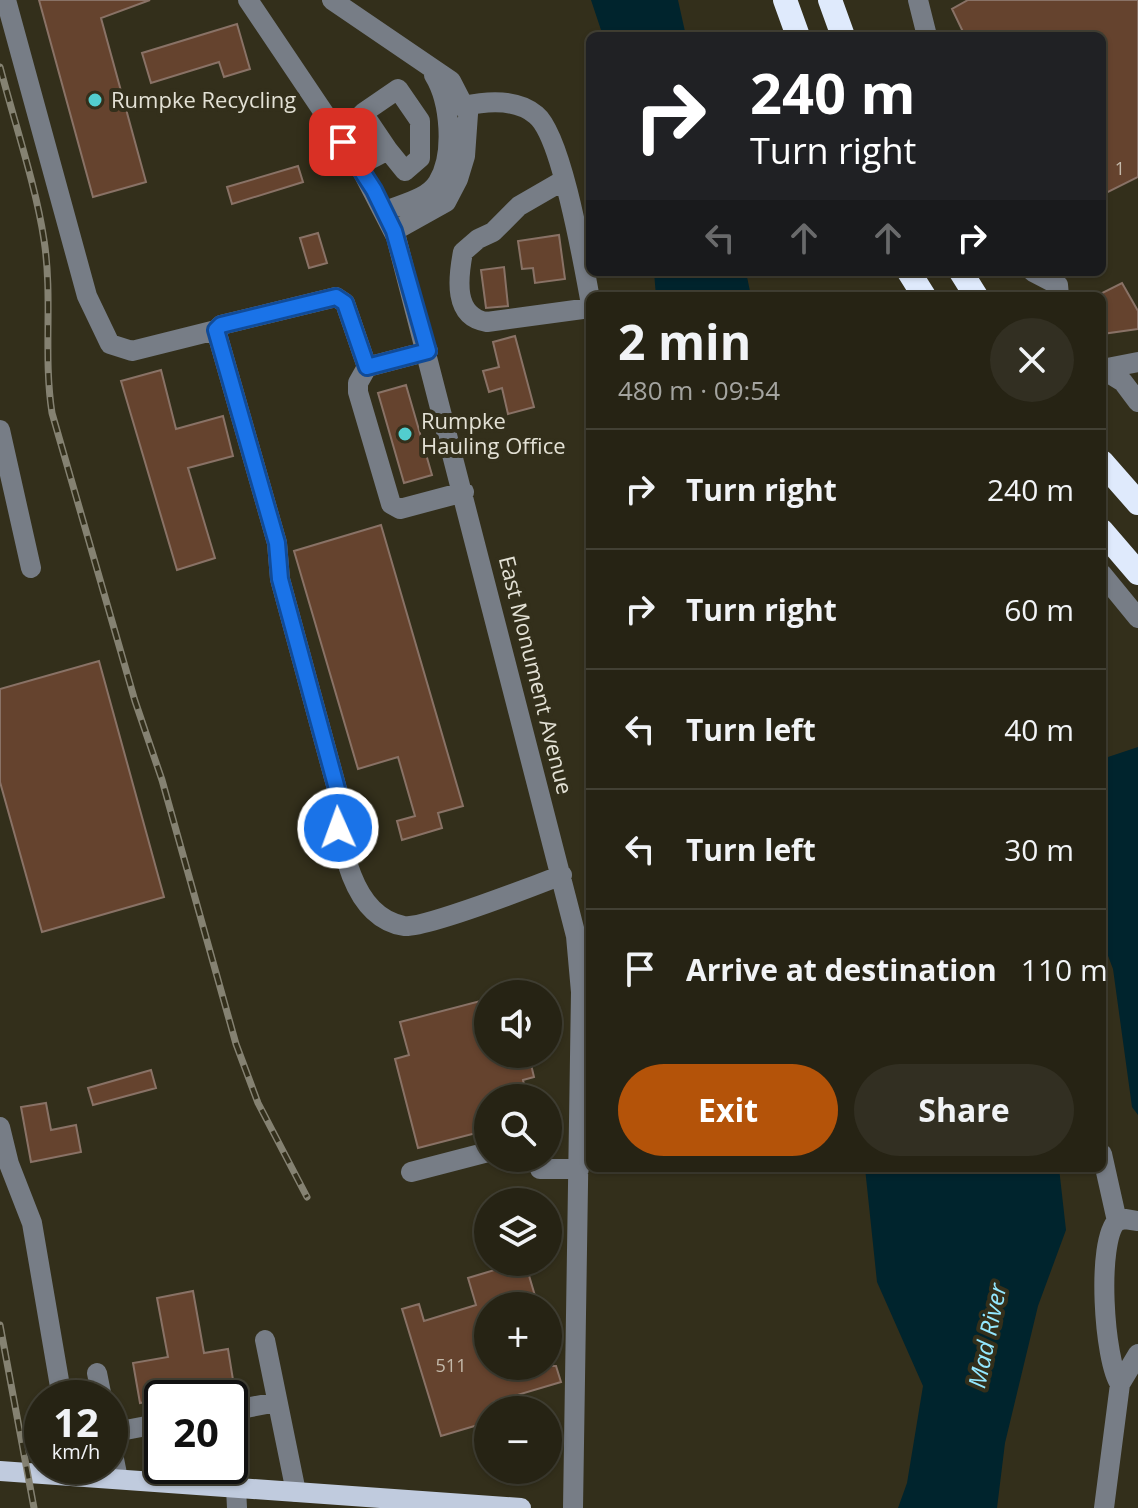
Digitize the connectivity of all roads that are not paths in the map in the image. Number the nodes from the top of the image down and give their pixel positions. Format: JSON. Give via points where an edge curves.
{"nodes":[{"id":1,"x":6,"y":0,"type":"edge"},
{"id":2,"x":248,"y":0,"type":"edge"},
{"id":3,"x":332,"y":0,"type":"edge"},
{"id":4,"x":785,"y":0,"type":"edge"},
{"id":5,"x":830,"y":0,"type":"edge"},
{"id":6,"x":918,"y":0,"type":"edge"},
{"id":7,"x":797,"y":32,"type":"edge"},
{"id":8,"x":842,"y":32,"type":"edge"},
{"id":9,"x":926,"y":32,"type":"edge"},
{"id":10,"x":430,"y":68,"type":"junction"},
{"id":11,"x":464,"y":106,"type":"junction"},
{"id":12,"x":388,"y":150,"type":"dead end"},
{"id":13,"x":359,"y":165,"type":"junction"},
{"id":14,"x":564,"y":180,"type":"junction"},
{"id":15,"x":385,"y":211,"type":"junction"},
{"id":16,"x":394,"y":231,"type":"junction"},
{"id":17,"x":1041,"y":276,"type":"edge"},
{"id":18,"x":588,"y":292,"type":"edge"},
{"id":19,"x":1059,"y":292,"type":"edge"},
{"id":20,"x":586,"y":309,"type":"edge"},
{"id":21,"x":216,"y":330,"type":"junction"},
{"id":22,"x":428,"y":351,"type":"junction"},
{"id":23,"x":1138,"y":362,"type":"edge"},
{"id":24,"x":367,"y":367,"type":"junction"},
{"id":25,"x":1106,"y":368,"type":"edge"},
{"id":26,"x":1106,"y":371,"type":"edge"},
{"id":27,"x":1138,"y":402,"type":"edge"},
{"id":28,"x":0,"y":430,"type":"edge"},
{"id":29,"x":1106,"y":467,"type":"edge"},
{"id":30,"x":464,"y":492,"type":"junction"},
{"id":31,"x":1138,"y":503,"type":"edge"},
{"id":32,"x":1106,"y":536,"type":"edge"},
{"id":33,"x":31,"y":568,"type":"dead end"},
{"id":34,"x":1138,"y":573,"type":"edge"},
{"id":35,"x":1106,"y":579,"type":"edge"},
{"id":36,"x":1138,"y":618,"type":"edge"},
{"id":37,"x":562,"y":875,"type":"junction"},
{"id":38,"x":0,"y":1127,"type":"edge"},
{"id":39,"x":474,"y":1156,"type":"edge"},
{"id":40,"x":562,"y":1169,"type":"edge"},
{"id":41,"x":579,"y":1169,"type":"junction"},
{"id":42,"x":411,"y":1172,"type":"dead end"},
{"id":43,"x":1106,"y":1172,"type":"edge"},
{"id":44,"x":1117,"y":1221,"type":"junction"},
{"id":45,"x":1138,"y":1221,"type":"edge"},
{"id":46,"x":265,"y":1340,"type":"dead end"},
{"id":47,"x":1138,"y":1354,"type":"edge"},
{"id":48,"x":97,"y":1373,"type":"dead end"},
{"id":49,"x":59,"y":1380,"type":"edge"},
{"id":50,"x":98,"y":1380,"type":"edge"},
{"id":51,"x":1120,"y":1384,"type":"junction"},
{"id":52,"x":277,"y":1402,"type":"junction"},
{"id":53,"x":248,"y":1408,"type":"edge"},
{"id":54,"x":0,"y":1471,"type":"edge"},
{"id":55,"x":24,"y":1471,"type":"edge"},
{"id":56,"x":128,"y":1481,"type":"edge"},
{"id":57,"x":296,"y":1492,"type":"junction"},
{"id":58,"x":237,"y":1498,"type":"edge"},
{"id":59,"x":483,"y":1507,"type":"edge"},
{"id":60,"x":521,"y":1508,"type":"edge"},
{"id":61,"x":573,"y":1508,"type":"edge"},
{"id":62,"x":1104,"y":1508,"type":"edge"}],
"edges":[{"from":1,"to":21,"type":"street","via":[[87,296],[110,344],[132,351]]},
{"from":2,"to":13,"type":"street","name":"East Monument Avenue"},
{"from":3,"to":10,"type":"street"},
{"from":4,"to":7,"type":"highway"},
{"from":5,"to":8,"type":"highway"},
{"from":6,"to":9,"type":"street"},
{"from":10,"to":11,"type":"street","via":[[451,81]]},
{"from":10,"to":15,"type":"street","via":[[448,109],[446,160],[438,183],[422,197]]},
{"from":11,"to":14,"type":"street","via":[[519,105],[539,117],[552,136]]},
{"from":11,"to":16,"type":"street","via":[[465,156],[446,202]]},
{"from":12,"to":13,"type":"street"},
{"from":13,"to":15,"type":"street","name":"East Monument Avenue"},
{"from":14,"to":18,"type":"street"},
{"from":14,"to":20,"type":"street","via":[[519,206],[463,252],[458,283],[466,312],[474,320]]},
{"from":15,"to":16,"type":"street","name":"East Monument Avenue"},
{"from":16,"to":22,"type":"street","name":"East Monument Avenue"},
{"from":17,"to":19,"type":"street","via":[[1058,285]]},
{"from":21,"to":24,"type":"street","via":[[336,297],[345,303]]},
{"from":21,"to":37,"type":"street","via":[[277,543],[280,579],[340,800],[338,828],[350,877],[380,916],[405,926]]},
{"from":22,"to":24,"type":"street"},
{"from":22,"to":30,"type":"street","name":"East Monument Avenue"},
{"from":23,"to":25,"type":"street"},
{"from":24,"to":30,"type":"street","via":[[358,392],[391,504],[400,509]]},
{"from":26,"to":27,"type":"street","via":[[1123,382]]},
{"from":28,"to":33,"type":"street"},
{"from":29,"to":31,"type":"highway"},
{"from":30,"to":37,"type":"street","name":"East Monument Avenue"},
{"from":32,"to":34,"type":"highway"},
{"from":35,"to":36,"type":"street"},
{"from":37,"to":41,"type":"street","name":"East Monument Avenue","via":[[576,936],[581,992]]},
{"from":38,"to":49,"type":"street","via":[[32,1223]]},
{"from":39,"to":42,"type":"street"},
{"from":40,"to":41,"type":"street"},
{"from":41,"to":61,"type":"street","name":"East Monument Avenue"},
{"from":43,"to":44,"type":"street"},
{"from":44,"to":45,"type":"street"},
{"from":44,"to":51,"type":"street","via":[[1105,1252],[1111,1366]]},
{"from":46,"to":52,"type":"street"},
{"from":47,"to":51,"type":"street"},
{"from":48,"to":50,"type":"street"},
{"from":51,"to":62,"type":"street"},
{"from":52,"to":53,"type":"street"},
{"from":52,"to":57,"type":"street"},
{"from":54,"to":55,"type":"main road"},
{"from":56,"to":58,"type":"main road"},
{"from":57,"to":58,"type":"main road"},
{"from":57,"to":59,"type":"main road"},
{"from":59,"to":60,"type":"main road"}]}
